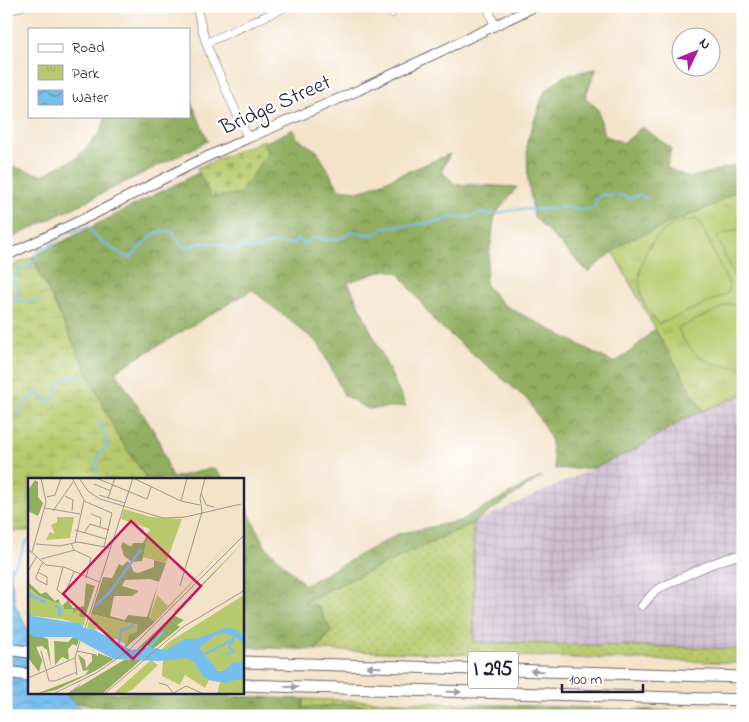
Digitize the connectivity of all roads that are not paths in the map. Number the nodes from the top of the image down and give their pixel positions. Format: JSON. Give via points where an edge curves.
{"nodes":[{"id":1,"x":22,"y":6,"type":"edge"},
{"id":2,"x":196,"y":6,"type":"edge"},
{"id":3,"x":288,"y":6,"type":"edge"},
{"id":4,"x":487,"y":6,"type":"edge"},
{"id":5,"x":536,"y":6,"type":"edge"},
{"id":6,"x":274,"y":9,"type":"edge"},
{"id":7,"x":6,"y":12,"type":"edge"},
{"id":8,"x":495,"y":26,"type":"junction"},
{"id":9,"x":206,"y":43,"type":"junction"},
{"id":10,"x":248,"y":138,"type":"junction"},
{"id":11,"x":6,"y":256,"type":"edge"},
{"id":12,"x":743,"y":554,"type":"edge"},
{"id":13,"x":642,"y":606,"type":"dead end"},
{"id":14,"x":6,"y":649,"type":"edge"},
{"id":15,"x":28,"y":652,"type":"edge"},
{"id":16,"x":244,"y":662,"type":"edge"},
{"id":17,"x":6,"y":672,"type":"edge"},
{"id":18,"x":28,"y":674,"type":"edge"},
{"id":19,"x":743,"y":677,"type":"edge"},
{"id":20,"x":244,"y":685,"type":"edge"},
{"id":21,"x":743,"y":700,"type":"edge"}],
"edges":[{"from":1,"to":7,"type":"street"},
{"from":2,"to":9,"type":"street"},
{"from":3,"to":6,"type":"street"},
{"from":4,"to":8,"type":"street"},
{"from":5,"to":8,"type":"main road","name":"Bridge Street"},
{"from":6,"to":9,"type":"street"},
{"from":8,"to":10,"type":"main road","name":"Bridge Street"},
{"from":9,"to":10,"type":"street"},
{"from":10,"to":11,"type":"main road","name":"Bridge Street"},
{"from":12,"to":13,"type":"street","via":[[712,563],[660,588]]},
{"from":14,"to":15,"type":"highway"},
{"from":19,"to":16,"type":"highway","number":"I 295","one_way":true},
{"from":17,"to":18,"type":"highway"},
{"from":20,"to":21,"type":"highway","number":"I 295","one_way":true}]}
